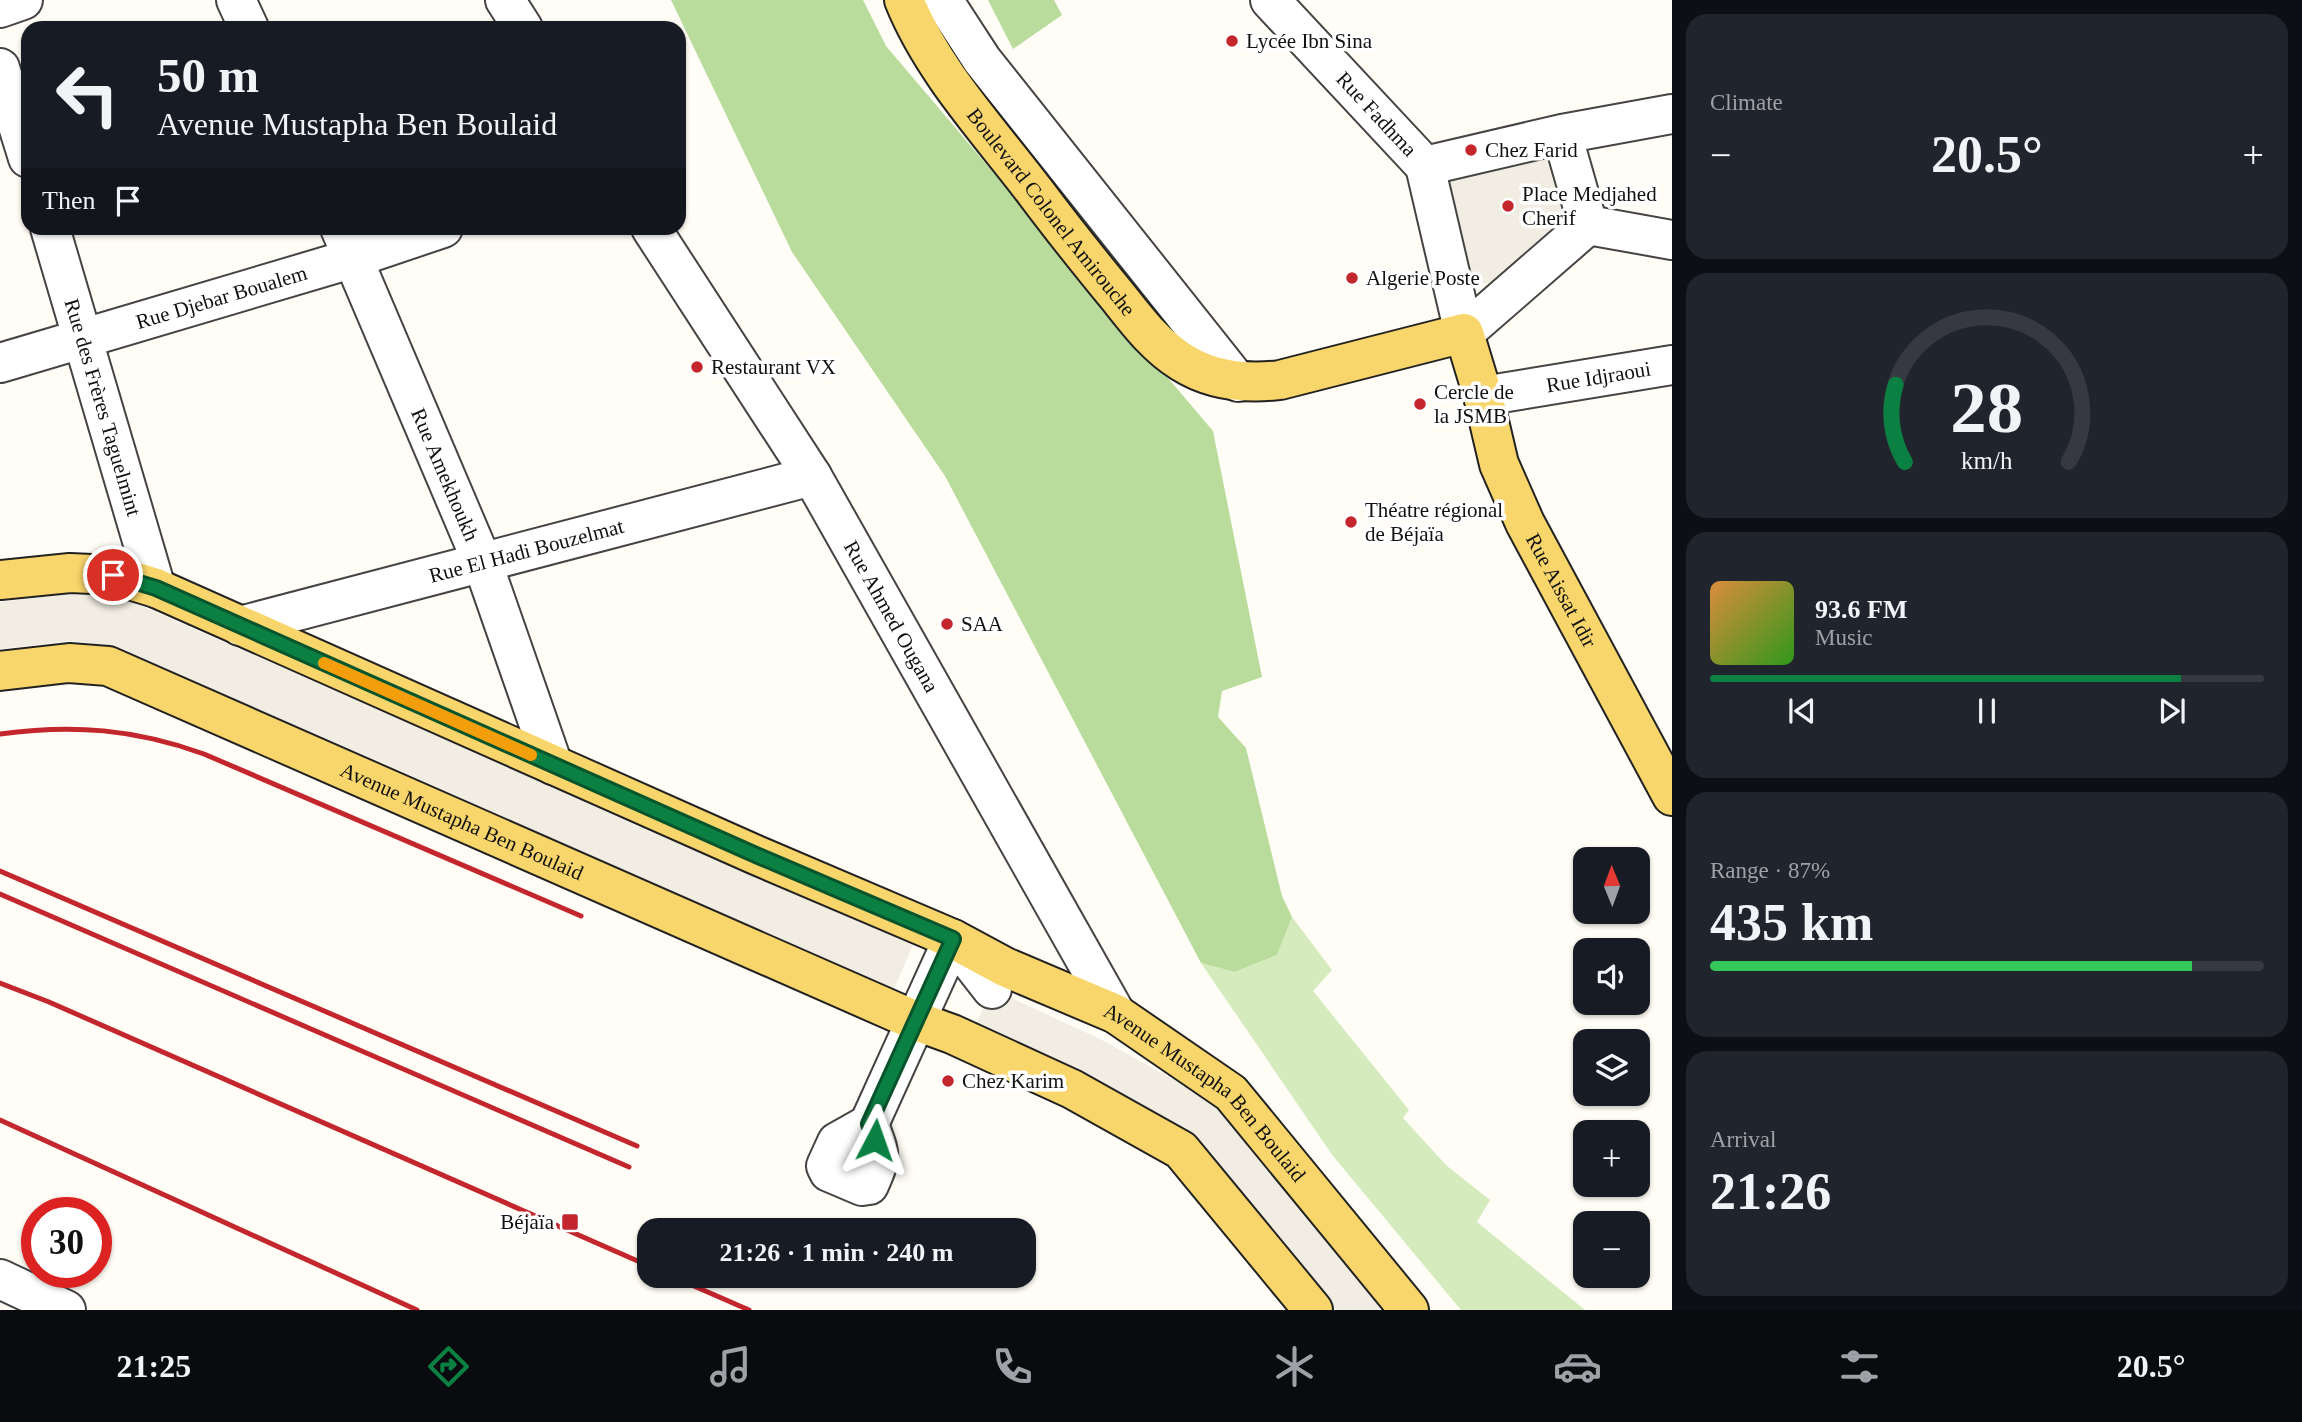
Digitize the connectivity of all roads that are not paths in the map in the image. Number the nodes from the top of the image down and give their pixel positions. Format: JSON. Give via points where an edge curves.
{"nodes":[{"id":1,"x":23,"y":0,"type":"edge"},
{"id":2,"x":236,"y":0,"type":"edge"},
{"id":3,"x":505,"y":0,"type":"edge"},
{"id":4,"x":904,"y":0,"type":"edge"},
{"id":5,"x":943,"y":0,"type":"edge"},
{"id":6,"x":1269,"y":0,"type":"edge"},
{"id":7,"x":0,"y":8,"type":"edge"},
{"id":8,"x":246,"y":21,"type":"edge"},
{"id":9,"x":518,"y":21,"type":"edge"},
{"id":10,"x":0,"y":68,"type":"edge"},
{"id":11,"x":1672,"y":114,"type":"edge"},
{"id":12,"x":1562,"y":134,"type":"junction"},
{"id":13,"x":21,"y":136,"type":"edge"},
{"id":14,"x":1425,"y":166,"type":"junction"},
{"id":15,"x":1588,"y":225,"type":"junction"},
{"id":16,"x":52,"y":235,"type":"edge"},
{"id":17,"x":398,"y":235,"type":"edge"},
{"id":18,"x":656,"y":235,"type":"edge"},
{"id":19,"x":1672,"y":240,"type":"edge"},
{"id":20,"x":347,"y":243,"type":"edge"},
{"id":21,"x":1464,"y":333,"type":"junction"},
{"id":22,"x":83,"y":337,"type":"junction"},
{"id":23,"x":0,"y":363,"type":"edge"},
{"id":24,"x":1672,"y":365,"type":"edge"},
{"id":25,"x":1238,"y":382,"type":"junction"},
{"id":26,"x":1483,"y":396,"type":"junction"},
{"id":27,"x":812,"y":476,"type":"junction"},
{"id":28,"x":482,"y":564,"type":"junction"},
{"id":29,"x":0,"y":580,"type":"edge"},
{"id":30,"x":156,"y":588,"type":"junction"},
{"id":31,"x":240,"y":626,"type":"junction"},
{"id":32,"x":0,"y":671,"type":"edge"},
{"id":33,"x":552,"y":765,"type":"junction"},
{"id":34,"x":1672,"y":796,"type":"edge"},
{"id":35,"x":953,"y":939,"type":"junction"},
{"id":36,"x":992,"y":989,"type":"dead end"},
{"id":37,"x":1116,"y":1014,"type":"junction"},
{"id":38,"x":916,"y":1021,"type":"junction"},
{"id":39,"x":975,"y":1026,"type":"dead end"},
{"id":40,"x":869,"y":1124,"type":"dead end"},
{"id":41,"x":0,"y":1279,"type":"edge"},
{"id":42,"x":66,"y":1310,"type":"edge"},
{"id":43,"x":1314,"y":1310,"type":"edge"},
{"id":44,"x":1409,"y":1310,"type":"edge"}],
"edges":[{"from":1,"to":7,"type":"street"},
{"from":2,"to":8,"type":"street"},
{"from":3,"to":9,"type":"street"},
{"from":4,"to":25,"type":"main road","name":"Boulevard Colonel Amirouche","via":[[924,43],[961,95],[1152,339],[1199,371]]},
{"from":5,"to":25,"type":"street","name":"Boulevard Colonel Amirouche","via":[[982,60]]},
{"from":6,"to":14,"type":"street","name":"Rue Fadhma"},
{"from":10,"to":13,"type":"street"},
{"from":11,"to":12,"type":"street"},
{"from":12,"to":14,"type":"street"},
{"from":12,"to":15,"type":"street"},
{"from":14,"to":21,"type":"street"},
{"from":15,"to":19,"type":"street"},
{"from":15,"to":21,"type":"street"},
{"from":16,"to":22,"type":"street","name":"Rue des Frères Taguelmint"},
{"from":17,"to":20,"type":"street","name":"Rue Djebar Boualem"},
{"from":18,"to":27,"type":"street","name":"Rue Ahmed Ougana"},
{"from":20,"to":22,"type":"street","name":"Rue Djebar Boualem"},
{"from":20,"to":28,"type":"street","name":"Rue Amekhoukh"},
{"from":21,"to":25,"type":"main road","name":"Boulevard Colonel Amirouche","via":[[1280,380]]},
{"from":21,"to":26,"type":"main road","name":"Rue Aissat Idir"},
{"from":22,"to":23,"type":"street","name":"Rue Djebar Boualem"},
{"from":22,"to":30,"type":"street","name":"Rue des Frères Taguelmint"},
{"from":24,"to":26,"type":"street","name":"Rue Idjraoui"},
{"from":26,"to":34,"type":"main road","name":"Rue Aissat Idir","via":[[1499,464],[1525,523]]},
{"from":27,"to":28,"type":"street","name":"Rue El Hadi Bouzelmat"},
{"from":27,"to":37,"type":"street","name":"Rue Ahmed Ougana"},
{"from":28,"to":31,"type":"street","name":"Rue El Hadi Bouzelmat"},
{"from":28,"to":33,"type":"street","name":"Rue Amekhoukh"},
{"from":29,"to":30,"type":"main road","name":"Avenue Mustapha Ben Boulaid","via":[[80,573],[113,575]]},
{"from":30,"to":31,"type":"main road","name":"Avenue Mustapha Ben Boulaid"},
{"from":31,"to":33,"type":"main road","name":"Avenue Mustapha Ben Boulaid"},
{"from":32,"to":38,"type":"main road","name":"Avenue Mustapha Ben Boulaid","via":[[69,663],[108,667]]},
{"from":33,"to":35,"type":"main road","name":"Avenue Mustapha Ben Boulaid"},
{"from":35,"to":36,"type":"street"},
{"from":35,"to":37,"type":"main road","name":"Avenue Mustapha Ben Boulaid","via":[[1004,967]]},
{"from":35,"to":38,"type":"street"},
{"from":37,"to":44,"type":"main road","name":"Avenue Mustapha Ben Boulaid","via":[[1231,1093]]},
{"from":38,"to":39,"type":"street"},
{"from":38,"to":40,"type":"street"},
{"from":38,"to":43,"type":"main road","name":"Avenue Mustapha Ben Boulaid","via":[[1072,1089],[1181,1150]]},
{"from":41,"to":42,"type":"street"}]}
